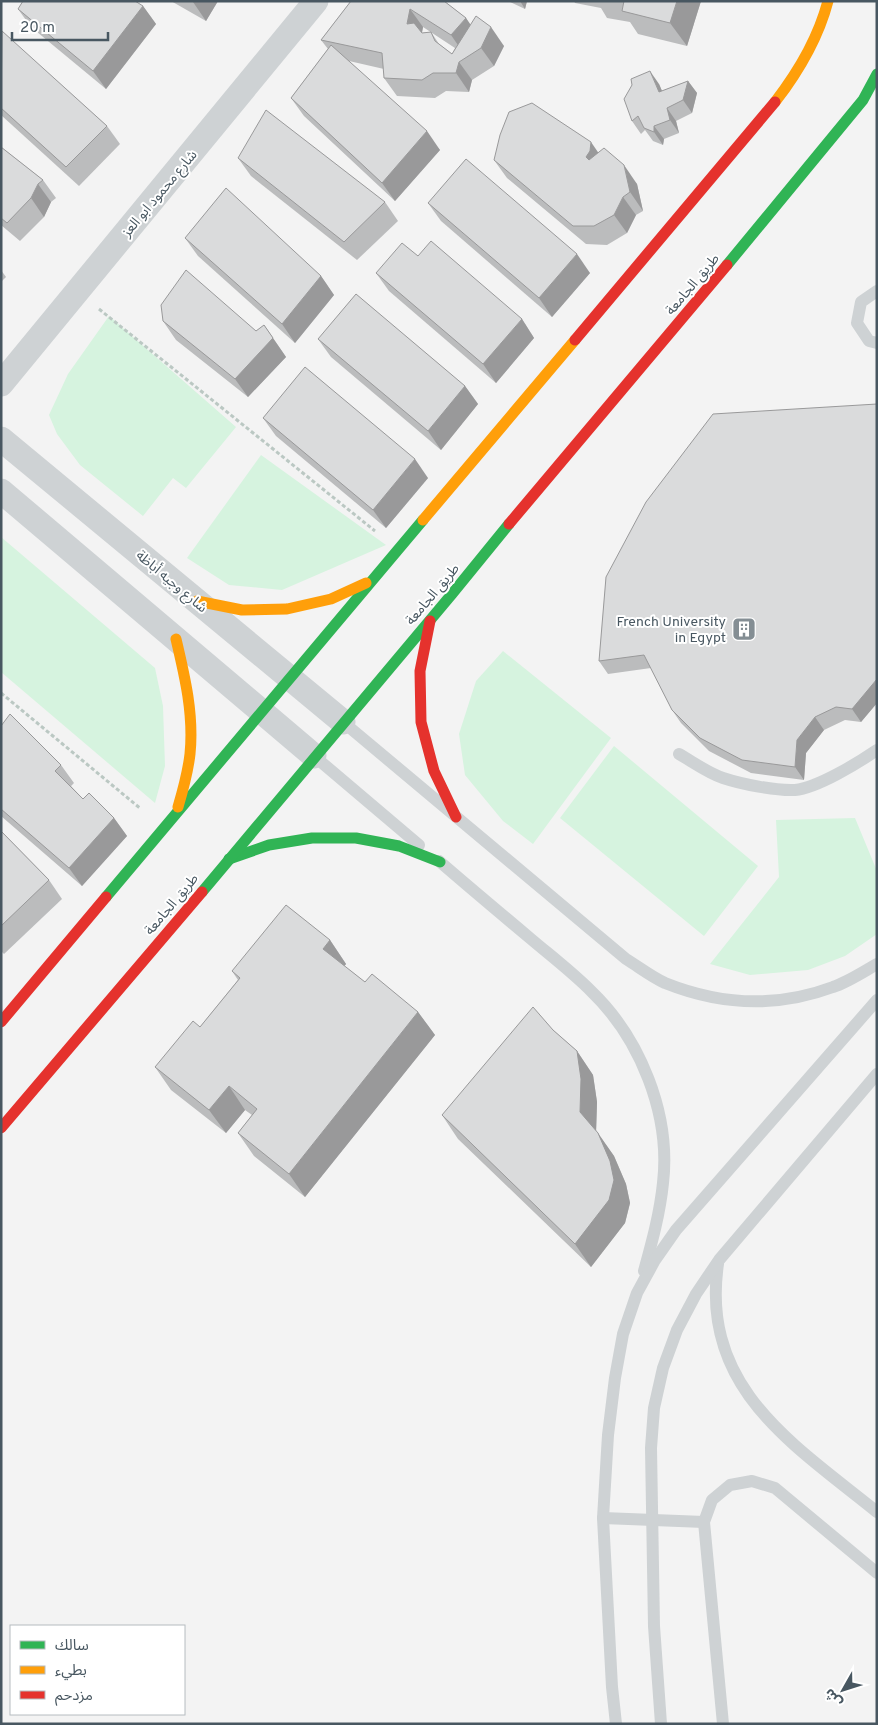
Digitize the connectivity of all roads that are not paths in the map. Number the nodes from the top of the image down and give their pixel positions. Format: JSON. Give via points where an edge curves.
{"nodes":[{"id":1,"x":316,"y":1,"type":"edge"},
{"id":2,"x":828,"y":1,"type":"edge"},
{"id":3,"x":877,"y":74,"type":"edge"},
{"id":4,"x":877,"y":291,"type":"edge"},
{"id":5,"x":877,"y":343,"type":"edge"},
{"id":6,"x":1,"y":384,"type":"edge"},
{"id":7,"x":1,"y":439,"type":"edge"},
{"id":8,"x":1,"y":491,"type":"edge"},
{"id":9,"x":372,"y":580,"type":"junction"},
{"id":10,"x":197,"y":601,"type":"junction"},
{"id":11,"x":430,"y":620,"type":"junction"},
{"id":12,"x":176,"y":639,"type":"junction"},
{"id":13,"x":290,"y":679,"type":"junction"},
{"id":14,"x":263,"y":712,"type":"junction"},
{"id":15,"x":343,"y":722,"type":"junction"},
{"id":16,"x":877,"y":750,"type":"edge"},
{"id":17,"x":679,"y":754,"type":"dead end"},
{"id":18,"x":314,"y":756,"type":"junction"},
{"id":19,"x":176,"y":815,"type":"junction"},
{"id":20,"x":456,"y":817,"type":"junction"},
{"id":21,"x":228,"y":859,"type":"junction"},
{"id":22,"x":440,"y":862,"type":"junction"},
{"id":23,"x":877,"y":964,"type":"edge"},
{"id":24,"x":32,"y":985,"type":"junction"},
{"id":25,"x":877,"y":1000,"type":"edge"},
{"id":26,"x":1,"y":1003,"type":"edge"},
{"id":27,"x":1,"y":1022,"type":"edge"},
{"id":28,"x":877,"y":1074,"type":"edge"},
{"id":29,"x":1,"y":1128,"type":"edge"},
{"id":30,"x":719,"y":1260,"type":"junction"},
{"id":31,"x":638,"y":1293,"type":"junction"},
{"id":32,"x":877,"y":1512,"type":"edge"},
{"id":33,"x":603,"y":1518,"type":"junction"},
{"id":34,"x":652,"y":1520,"type":"junction"},
{"id":35,"x":704,"y":1522,"type":"junction"},
{"id":36,"x":877,"y":1573,"type":"edge"},
{"id":37,"x":616,"y":1724,"type":"edge"},
{"id":38,"x":661,"y":1724,"type":"edge"},
{"id":39,"x":723,"y":1724,"type":"edge"}],
"edges":[{"from":1,"to":6,"type":"street","name":"شارع محمود ابو العز"},
{"from":2,"to":9,"type":"street","via":[[812,46],[794,78]]},
{"from":3,"to":11,"type":"street","name":"طريق الجامعة","via":[[863,100],[831,140]]},
{"from":4,"to":5,"type":"lane","via":[[861,302],[857,323],[869,341]]},
{"from":7,"to":10,"type":"street","name":"شارع وجيه أباظة"},
{"from":8,"to":12,"type":"street"},
{"from":9,"to":10,"type":"street","via":[[331,599],[287,609],[242,610]]},
{"from":9,"to":13,"type":"street"},
{"from":10,"to":13,"type":"street","name":"شارع وجيه أباظة"},
{"from":11,"to":15,"type":"street","name":"طريق الجامعة"},
{"from":11,"to":20,"type":"street","via":[[420,671],[421,722],[434,771]]},
{"from":12,"to":14,"type":"street"},
{"from":12,"to":19,"type":"street","via":[[191,711],[186,781]]},
{"from":13,"to":14,"type":"street"},
{"from":13,"to":15,"type":"street","name":"شارع وجيه أباظة"},
{"from":14,"to":18,"type":"street"},
{"from":14,"to":19,"type":"street"},
{"from":15,"to":18,"type":"street","name":"طريق الجامعة"},
{"from":15,"to":20,"type":"lane"},
{"from":16,"to":17,"type":"lane","via":[[817,783],[795,790],[722,778]]},
{"from":18,"to":21,"type":"street","name":"طريق الجامعة"},
{"from":18,"to":22,"type":"lane"},
{"from":19,"to":24,"type":"street"},
{"from":20,"to":23,"type":"lane","via":[[626,959],[680,988],[705,996],[748,1002],[792,999],[834,987]]},
{"from":21,"to":22,"type":"street","via":[[269,844],[312,838],[356,838],[399,846]]},
{"from":21,"to":29,"type":"street","name":"طريق الجامعة"},
{"from":22,"to":31,"type":"lane","via":[[592,991],[619,1023],[640,1059],[655,1098],[663,1139],[664,1181]]},
{"from":24,"to":26,"type":"street"},
{"from":24,"to":27,"type":"street"},
{"from":25,"to":31,"type":"lane","via":[[676,1230]]},
{"from":28,"to":30,"type":"lane"},
{"from":30,"to":32,"type":"lane","via":[[715,1288],[717,1320],[739,1382],[757,1409],[780,1432]]},
{"from":30,"to":34,"type":"lane","via":[[681,1322],[663,1368],[654,1408],[651,1448]]},
{"from":31,"to":33,"type":"lane","via":[[623,1334],[615,1378]]},
{"from":33,"to":34,"type":"lane"},
{"from":33,"to":37,"type":"lane"},
{"from":34,"to":35,"type":"lane"},
{"from":34,"to":38,"type":"lane","via":[[654,1626]]},
{"from":35,"to":36,"type":"lane","via":[[712,1500],[730,1485],[752,1481],[774,1488]]},
{"from":35,"to":39,"type":"lane"}]}
